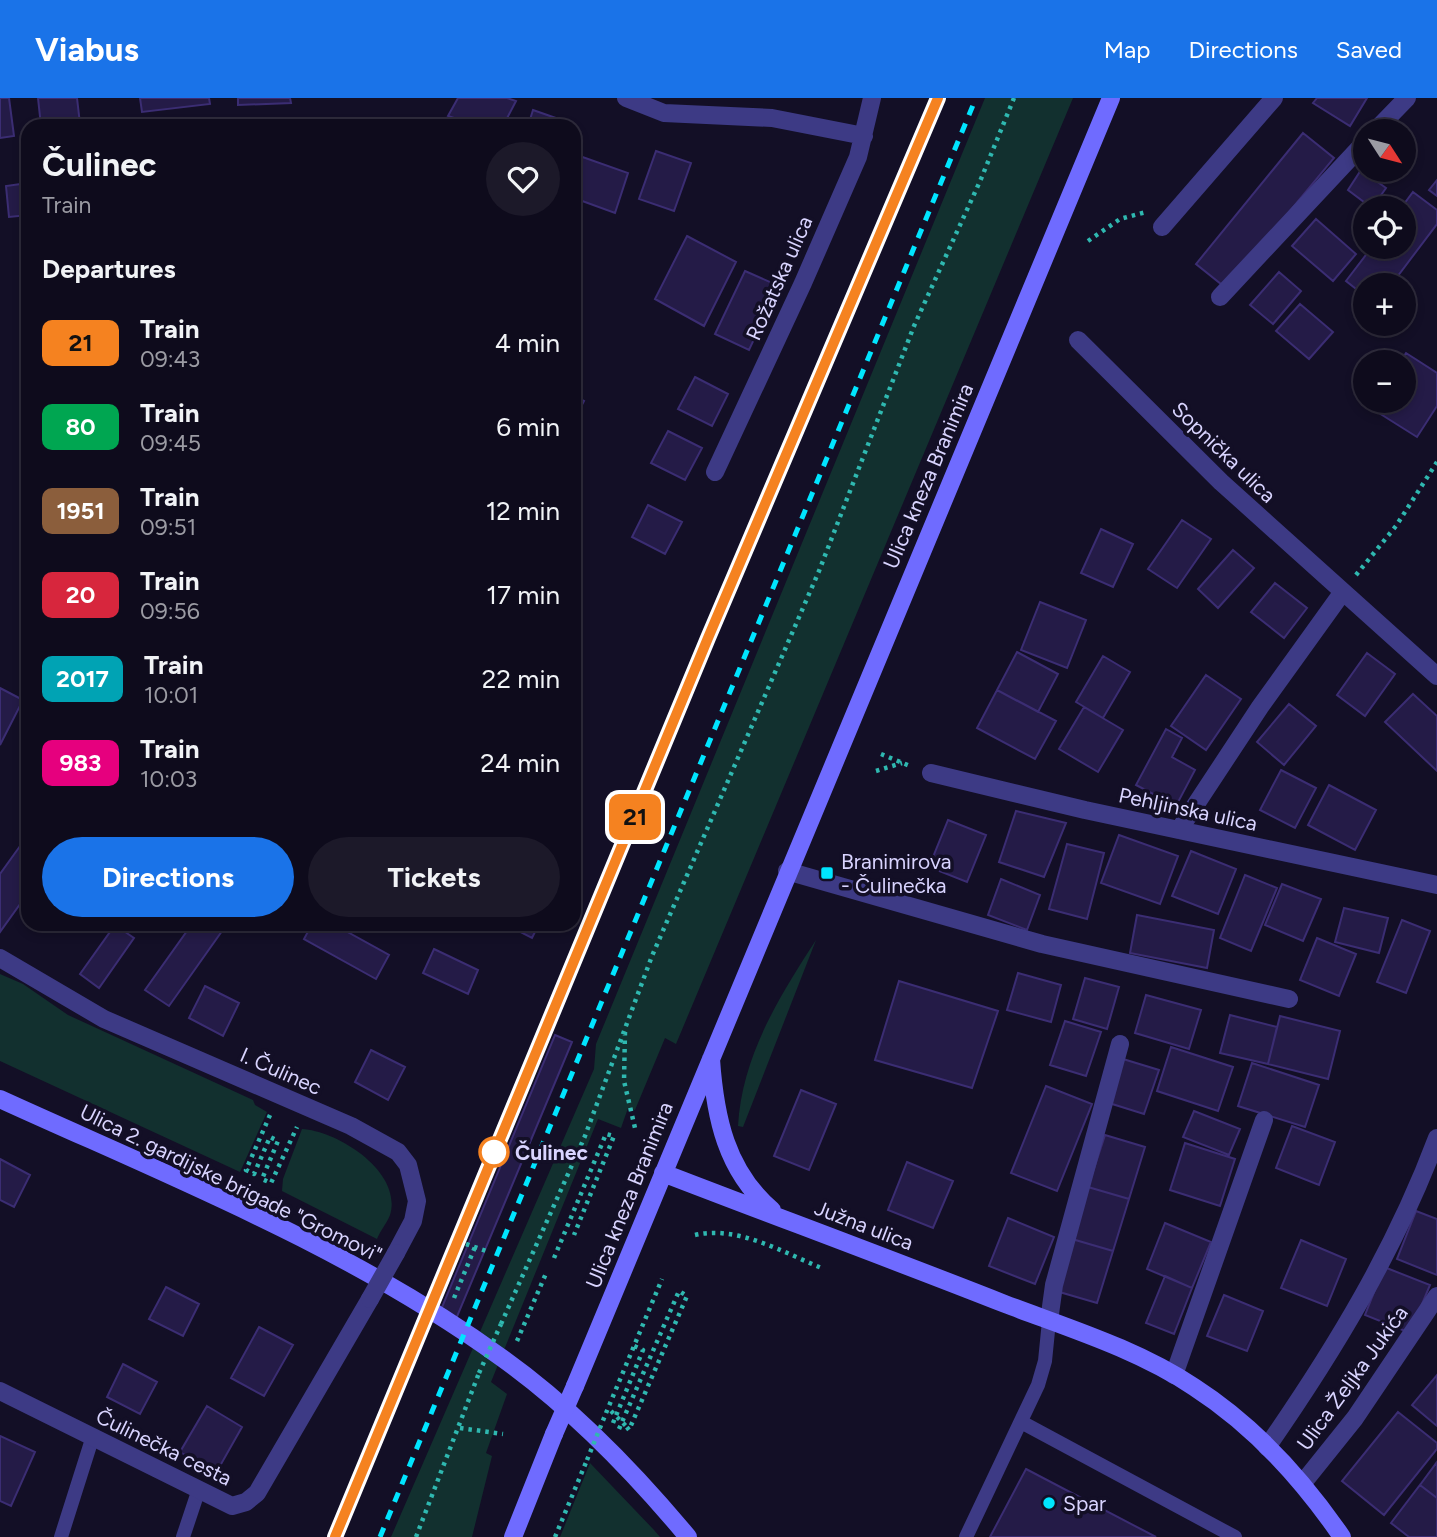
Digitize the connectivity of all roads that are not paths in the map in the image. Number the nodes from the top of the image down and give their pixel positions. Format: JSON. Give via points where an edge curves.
{"nodes":[{"id":1,"x":626,"y":98,"type":"edge"},
{"id":2,"x":872,"y":98,"type":"edge"},
{"id":3,"x":1111,"y":98,"type":"edge"},
{"id":4,"x":1274,"y":98,"type":"edge"},
{"id":5,"x":1407,"y":98,"type":"edge"},
{"id":6,"x":1387,"y":119,"type":"edge"},
{"id":7,"x":864,"y":136,"type":"junction"},
{"id":8,"x":1353,"y":155,"type":"edge"},
{"id":9,"x":1166,"y":223,"type":"road end"},
{"id":10,"x":1220,"y":297,"type":"dead end"},
{"id":11,"x":1078,"y":340,"type":"dead end"},
{"id":12,"x":715,"y":472,"type":"dead end"},
{"id":13,"x":1342,"y":593,"type":"junction"},
{"id":14,"x":1437,"y":676,"type":"edge"},
{"id":15,"x":931,"y":773,"type":"road end"},
{"id":16,"x":1179,"y":830,"type":"junction"},
{"id":17,"x":787,"y":872,"type":"junction"},
{"id":18,"x":1437,"y":885,"type":"edge"},
{"id":19,"x":0,"y":958,"type":"edge"},
{"id":20,"x":1289,"y":999,"type":"dead end"},
{"id":21,"x":1120,"y":1044,"type":"dead end"},
{"id":22,"x":711,"y":1056,"type":"junction"},
{"id":23,"x":0,"y":1099,"type":"edge"},
{"id":24,"x":1264,"y":1120,"type":"dead end"},
{"id":25,"x":1437,"y":1138,"type":"edge"},
{"id":26,"x":663,"y":1172,"type":"junction"},
{"id":27,"x":784,"y":1219,"type":"junction"},
{"id":28,"x":1437,"y":1296,"type":"edge"},
{"id":29,"x":370,"y":1299,"type":"joint"},
{"id":30,"x":1049,"y":1321,"type":"junction"},
{"id":31,"x":1174,"y":1375,"type":"junction"},
{"id":32,"x":0,"y":1391,"type":"edge"},
{"id":33,"x":1023,"y":1423,"type":"junction"},
{"id":34,"x":93,"y":1436,"type":"junction"},
{"id":35,"x":1267,"y":1447,"type":"junction"},
{"id":36,"x":1302,"y":1484,"type":"junction"},
{"id":37,"x":199,"y":1489,"type":"junction"},
{"id":38,"x":61,"y":1537,"type":"edge"},
{"id":39,"x":183,"y":1537,"type":"edge"},
{"id":40,"x":513,"y":1537,"type":"edge"},
{"id":41,"x":688,"y":1537,"type":"edge"},
{"id":42,"x":967,"y":1537,"type":"edge"},
{"id":43,"x":1235,"y":1537,"type":"edge"},
{"id":44,"x":1342,"y":1537,"type":"edge"}],
"edges":[{"from":1,"to":7,"type":"street","via":[[664,113],[772,118]]},
{"from":2,"to":7,"type":"street","name":"Rožatska ulica"},
{"from":3,"to":17,"type":"main road","name":"Ulica kneza Branimira"},
{"from":4,"to":9,"type":"street"},
{"from":5,"to":6,"type":"street"},
{"from":7,"to":12,"type":"street","name":"Rožatska ulica","via":[[803,283]]},
{"from":8,"to":10,"type":"street"},
{"from":11,"to":13,"type":"street","name":"Sopnička ulica","via":[[1221,482]]},
{"from":13,"to":14,"type":"street","name":"Sopnička ulica"},
{"from":13,"to":16,"type":"street"},
{"from":15,"to":16,"type":"street","name":"Pehljinska ulica"},
{"from":16,"to":18,"type":"street","name":"Pehljinska ulica"},
{"from":17,"to":20,"type":"street","via":[[1042,944]]},
{"from":17,"to":22,"type":"main road","name":"Ulica kneza Branimira"},
{"from":19,"to":29,"type":"street","name":"I. Čulinec","bridge":true,"via":[[104,1019],[351,1126],[398,1153],[408,1165],[417,1201],[413,1221]]},
{"from":21,"to":30,"type":"street","via":[[1054,1284]]},
{"from":22,"to":26,"type":"main road","name":"Ulica kneza Branimira"},
{"from":22,"to":27,"type":"main road","via":[[721,1127],[737,1172]]},
{"from":23,"to":41,"type":"main road","name":"Ulica 2. gardijske brigade \"Gromovi\"","via":[[293,1234],[433,1310],[504,1359],[576,1418]]},
{"from":24,"to":31,"type":"street"},
{"from":25,"to":35,"type":"street","via":[[1414,1199],[1366,1294]]},
{"from":26,"to":27,"type":"main road","name":"Južna ulica"},
{"from":26,"to":40,"type":"main road","name":"Ulica kneza Branimira","bridge":true},
{"from":27,"to":30,"type":"main road","name":"Južna ulica"},
{"from":28,"to":36,"type":"street","name":"Ulica Željka Jukića","via":[[1354,1418]]},
{"from":29,"to":37,"type":"street","name":"Čulinečka cesta","via":[[257,1493],[232,1506]]},
{"from":30,"to":31,"type":"main road","name":"Južna ulica"},
{"from":30,"to":33,"type":"lane","via":[[1045,1361]]},
{"from":31,"to":35,"type":"main road","name":"Južna ulica","via":[[1218,1403]]},
{"from":32,"to":34,"type":"street","name":"Čulinečka cesta"},
{"from":33,"to":42,"type":"lane"},
{"from":33,"to":43,"type":"lane"},
{"from":34,"to":37,"type":"street","name":"Čulinečka cesta"},
{"from":34,"to":38,"type":"lane"},
{"from":35,"to":36,"type":"main road","name":"Južna ulica"},
{"from":36,"to":44,"type":"main road","name":"Južna ulica"},
{"from":37,"to":39,"type":"lane"}]}
